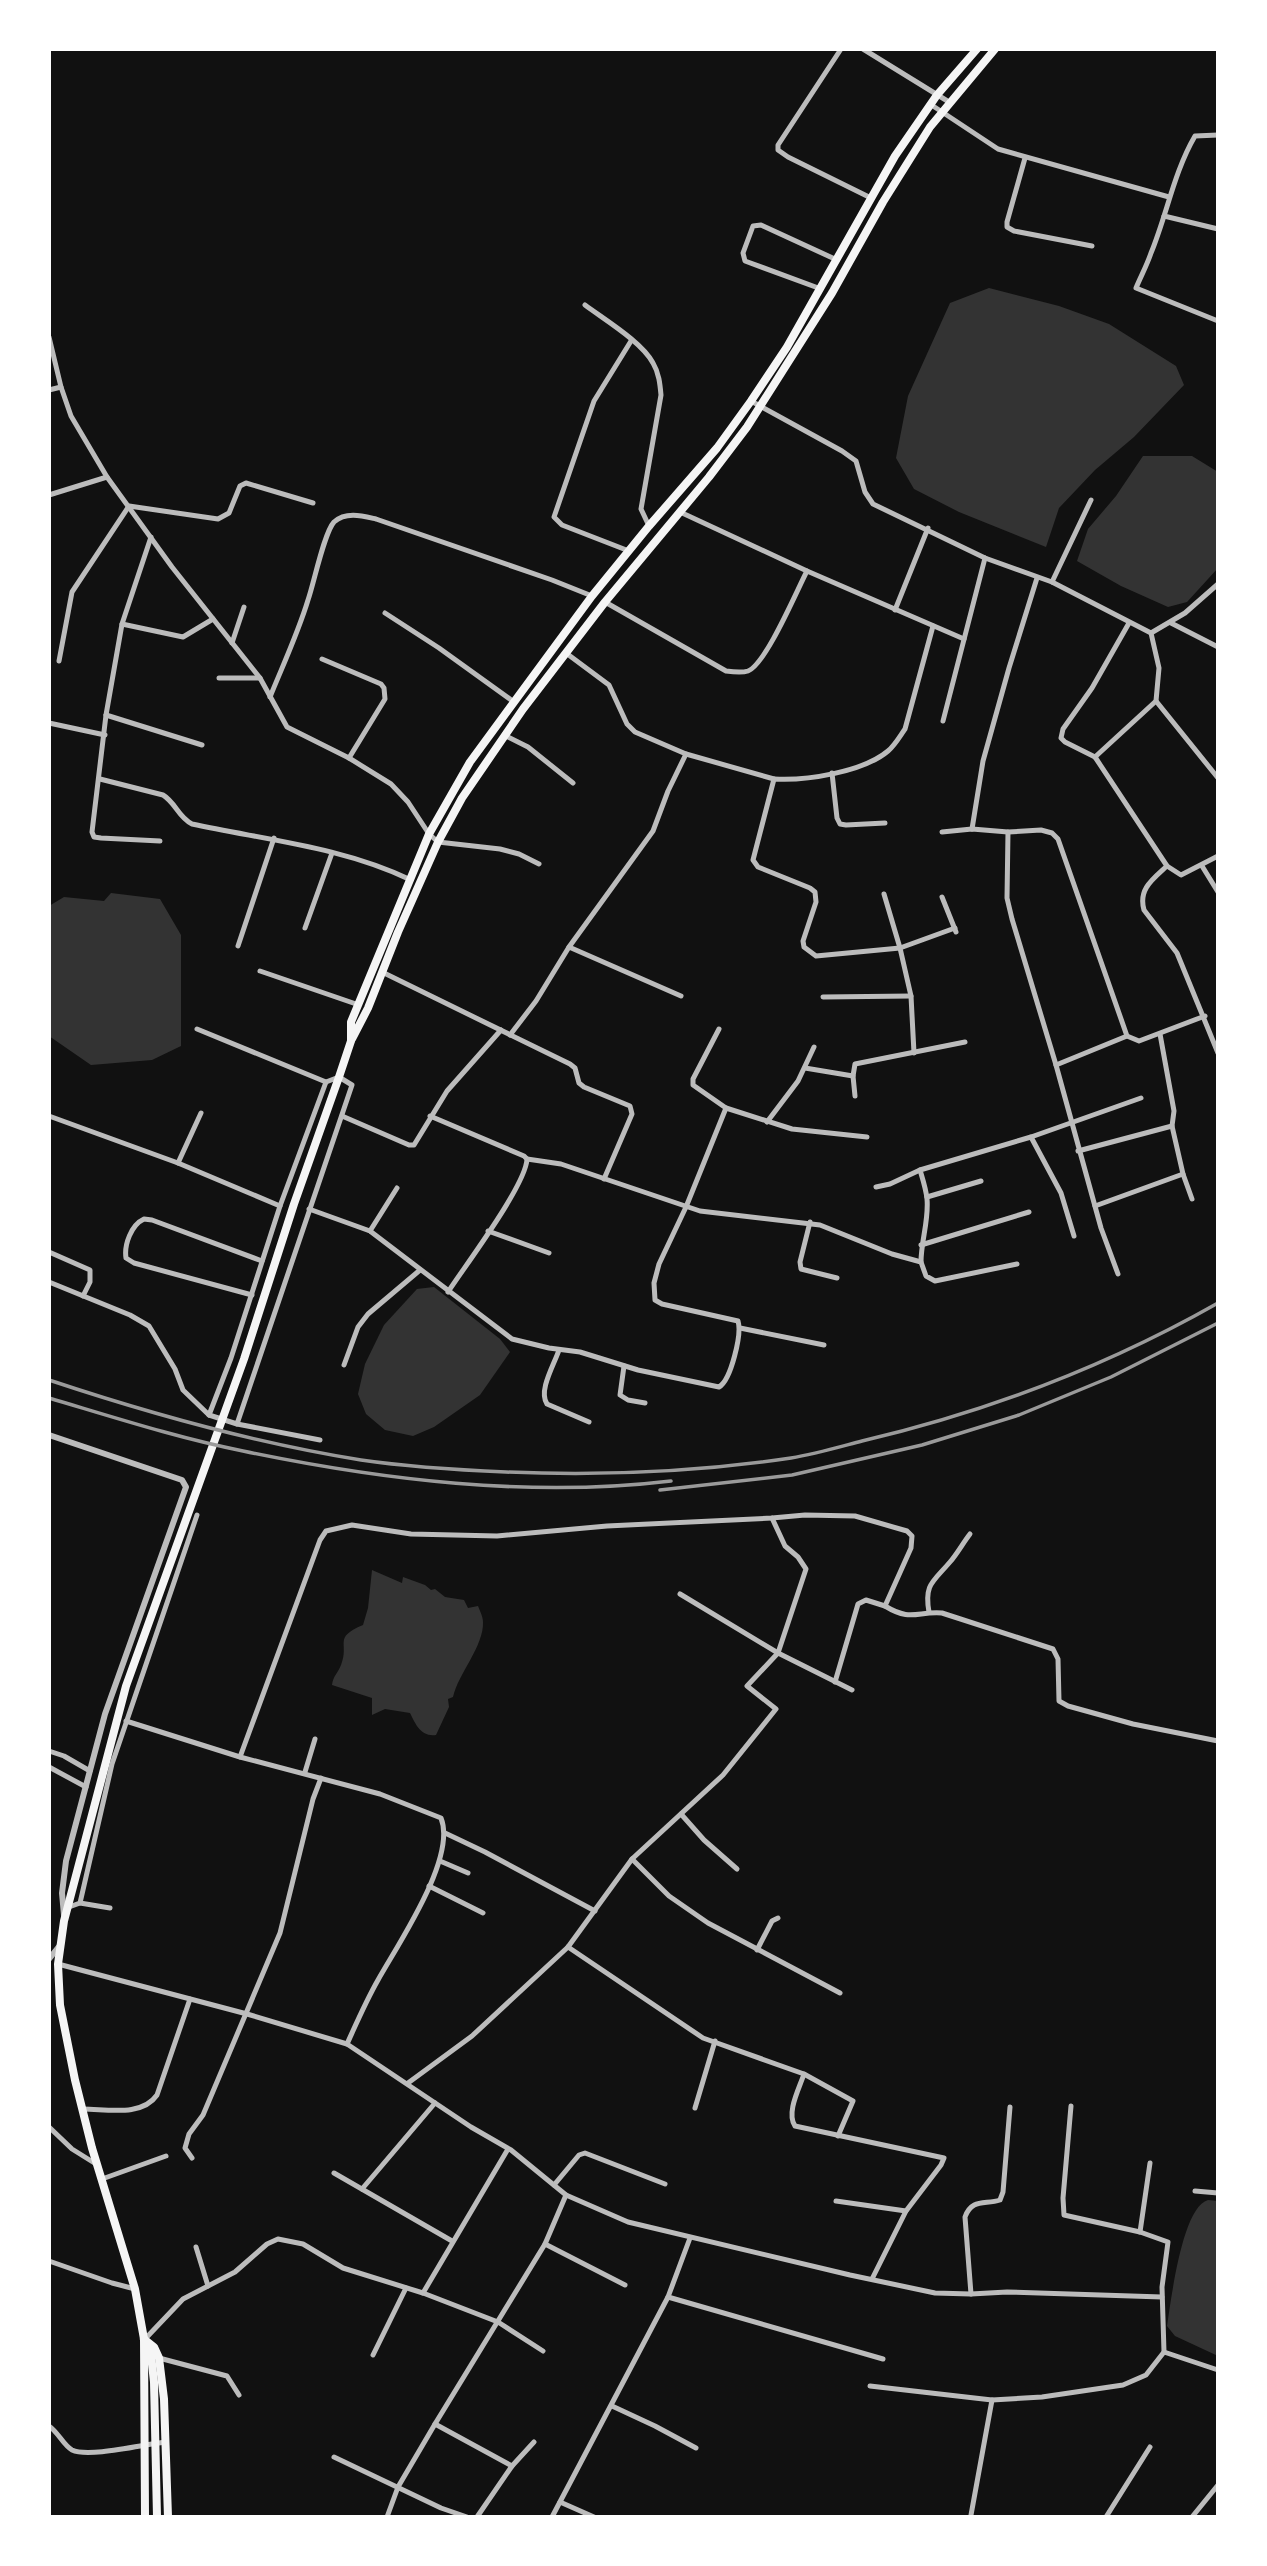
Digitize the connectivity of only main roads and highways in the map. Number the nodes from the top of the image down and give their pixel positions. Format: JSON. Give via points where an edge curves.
{"nodes":[{"id":1,"x":977,"y":49,"type":"edge"},
{"id":2,"x":995,"y":49,"type":"edge"},
{"id":3,"x":351,"y":1041,"type":"junction"},
{"id":4,"x":144,"y":2339,"type":"junction"},
{"id":5,"x":145,"y":2517,"type":"edge"},
{"id":6,"x":157,"y":2517,"type":"edge"},
{"id":7,"x":168,"y":2517,"type":"edge"}],
"edges":[{"from":1,"to":3,"type":"main road","via":[[930,104],[895,156],[821,289],[717,449],[592,596],[470,762],[429,834],[352,1023]]},
{"from":2,"to":3,"type":"main road","via":[[942,111],[761,406],[566,653],[462,798],[438,842]]},
{"from":3,"to":4,"type":"main road","via":[[244,1359],[126,1686],[73,1904],[64,1921],[58,1964],[62,2017],[75,2080],[135,2289]]},
{"from":4,"to":5,"type":"main road"},
{"from":4,"to":6,"type":"main road","via":[[151,2355],[153,2382]]},
{"from":4,"to":7,"type":"main road","via":[[159,2358]]}]}
